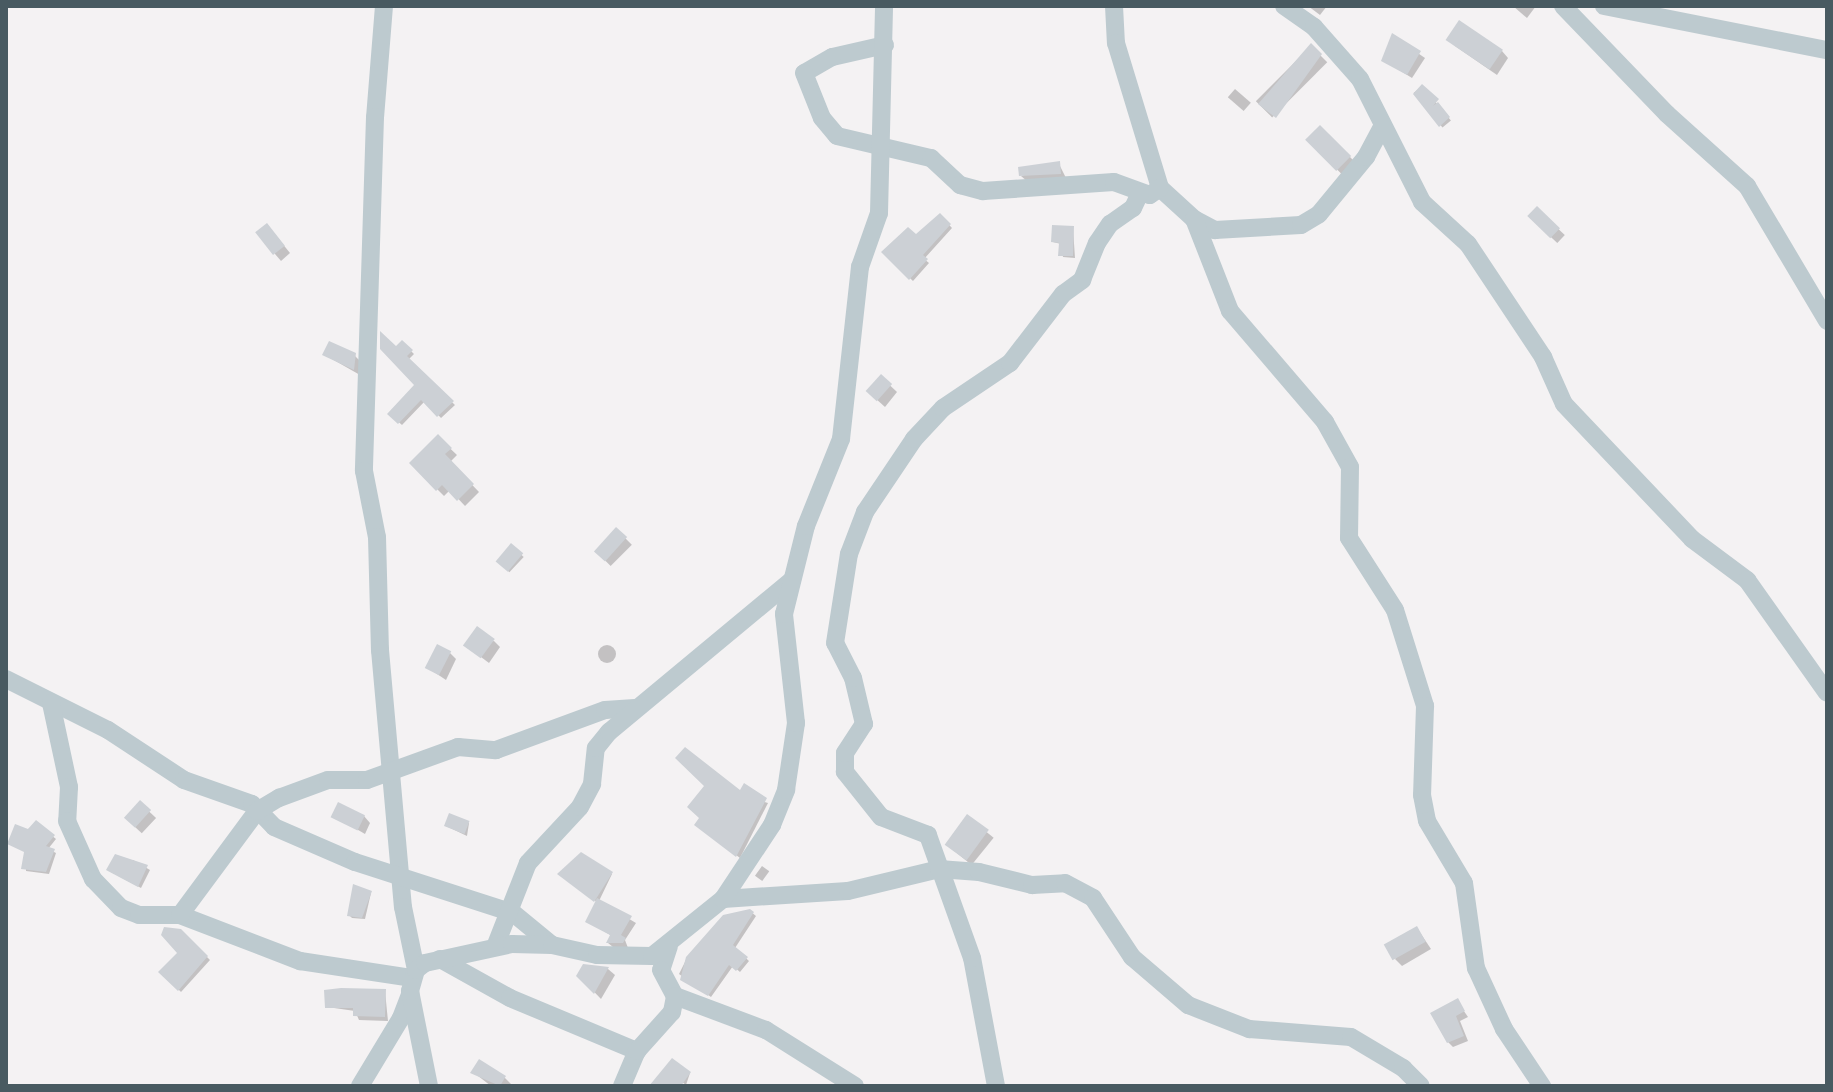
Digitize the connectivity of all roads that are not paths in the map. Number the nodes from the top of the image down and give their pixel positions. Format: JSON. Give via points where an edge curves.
{"nodes":[{"id":1,"x":384,"y":6,"type":"edge"},
{"id":2,"x":884,"y":6,"type":"edge"},
{"id":3,"x":1114,"y":6,"type":"edge"},
{"id":4,"x":1284,"y":6,"type":"edge"},
{"id":5,"x":1563,"y":6,"type":"edge"},
{"id":6,"x":1604,"y":6,"type":"edge"},
{"id":7,"x":885,"y":45,"type":"junction"},
{"id":8,"x":1827,"y":50,"type":"edge"},
{"id":9,"x":1382,"y":127,"type":"junction"},
{"id":10,"x":879,"y":146,"type":"junction"},
{"id":11,"x":1160,"y":188,"type":"junction"},
{"id":12,"x":1140,"y":193,"type":"junction"},
{"id":13,"x":1194,"y":219,"type":"junction"},
{"id":14,"x":1827,"y":321,"type":"edge"},
{"id":15,"x":792,"y":580,"type":"junction"},
{"id":16,"x":6,"y":679,"type":"edge"},
{"id":17,"x":1827,"y":693,"type":"edge"},
{"id":18,"x":51,"y":703,"type":"junction"},
{"id":19,"x":635,"y":708,"type":"junction"},
{"id":20,"x":392,"y":771,"type":"junction"},
{"id":21,"x":257,"y":811,"type":"junction"},
{"id":22,"x":939,"y":869,"type":"junction"},
{"id":23,"x":404,"y":875,"type":"junction"},
{"id":24,"x":723,"y":899,"type":"junction"},
{"id":25,"x":508,"y":911,"type":"junction"},
{"id":26,"x":180,"y":915,"type":"junction"},
{"id":27,"x":552,"y":945,"type":"junction"},
{"id":28,"x":669,"y":946,"type":"junction"},
{"id":29,"x":495,"y":947,"type":"junction"},
{"id":30,"x":440,"y":959,"type":"junction"},
{"id":31,"x":413,"y":980,"type":"junction"},
{"id":32,"x":675,"y":996,"type":"junction"},
{"id":33,"x":637,"y":1051,"type":"junction"},
{"id":34,"x":360,"y":1086,"type":"edge"},
{"id":35,"x":429,"y":1086,"type":"edge"},
{"id":36,"x":622,"y":1086,"type":"edge"},
{"id":37,"x":855,"y":1086,"type":"edge"},
{"id":38,"x":996,"y":1086,"type":"edge"},
{"id":39,"x":1421,"y":1086,"type":"edge"},
{"id":40,"x":1542,"y":1086,"type":"edge"}],
"edges":[{"from":1,"to":20,"type":"street","via":[[375,117],[364,471],[377,537],[376,591]]},
{"from":2,"to":7,"type":"street"},
{"from":3,"to":11,"type":"street","via":[[1116,43]]},
{"from":4,"to":9,"type":"street","via":[[1314,27],[1360,79]]},
{"from":5,"to":14,"type":"street","via":[[1763,204]]},
{"from":6,"to":8,"type":"street"},
{"from":7,"to":10,"type":"street"},
{"from":7,"to":10,"type":"street","via":[[832,57],[804,73],[829,129],[852,142]]},
{"from":9,"to":13,"type":"street","via":[[1331,204],[1301,225],[1235,231]]},
{"from":9,"to":17,"type":"street","via":[[1422,202],[1468,244],[1543,357],[1564,404],[1692,539],[1747,580]]},
{"from":10,"to":12,"type":"street","via":[[931,158],[960,185],[983,191],[1114,182]]},
{"from":10,"to":15,"type":"street","via":[[879,213],[860,267],[841,439],[806,526]]},
{"from":11,"to":12,"type":"street"},
{"from":11,"to":13,"type":"street"},
{"from":12,"to":22,"type":"street","via":[[1133,208],[1110,224],[1097,243],[1082,280],[1063,294],[1010,363],[951,402],[914,439],[870,503],[849,554],[835,643],[853,678],[864,724],[845,753],[845,772],[881,817],[928,835]]},
{"from":13,"to":40,"type":"street","via":[[1230,311],[1325,422],[1350,467],[1349,538],[1395,610],[1425,706],[1422,795],[1427,821],[1464,883],[1470,943],[1482,982],[1504,1029]]},
{"from":15,"to":19,"type":"street"},
{"from":15,"to":24,"type":"street","via":[[784,614],[796,723],[786,790],[772,825]]},
{"from":16,"to":18,"type":"street"},
{"from":18,"to":21,"type":"street","via":[[108,730],[184,780],[237,796]]},
{"from":18,"to":26,"type":"street","via":[[69,787],[67,821],[93,879],[130,912]]},
{"from":19,"to":20,"type":"street","via":[[605,710],[496,750],[458,747]]},
{"from":19,"to":25,"type":"street","via":[[596,748],[592,784],[580,807],[528,863]]},
{"from":20,"to":21,"type":"street","via":[[367,780],[328,780]]},
{"from":20,"to":23,"type":"street"},
{"from":21,"to":23,"type":"street","via":[[274,827],[355,862]]},
{"from":21,"to":26,"type":"street"},
{"from":22,"to":24,"type":"street","via":[[848,891]]},
{"from":22,"to":38,"type":"street","via":[[972,958]]},
{"from":22,"to":39,"type":"street","via":[[1079,888],[1093,898],[1132,957],[1188,1005],[1249,1029],[1351,1037],[1403,1068]]},
{"from":23,"to":25,"type":"street"},
{"from":23,"to":31,"type":"street"},
{"from":24,"to":28,"type":"street"},
{"from":25,"to":27,"type":"street"},
{"from":25,"to":29,"type":"street"},
{"from":26,"to":31,"type":"street","via":[[300,961]]},
{"from":27,"to":28,"type":"street","via":[[635,958]]},
{"from":27,"to":29,"type":"street"},
{"from":28,"to":32,"type":"street","via":[[661,970]]},
{"from":29,"to":30,"type":"street"},
{"from":30,"to":31,"type":"street"},
{"from":30,"to":33,"type":"street","via":[[510,998]]},
{"from":31,"to":34,"type":"street","via":[[401,1018]]},
{"from":31,"to":35,"type":"street"},
{"from":32,"to":33,"type":"street","via":[[672,1012]]},
{"from":32,"to":37,"type":"street","via":[[766,1030]]},
{"from":33,"to":36,"type":"street"}]}
